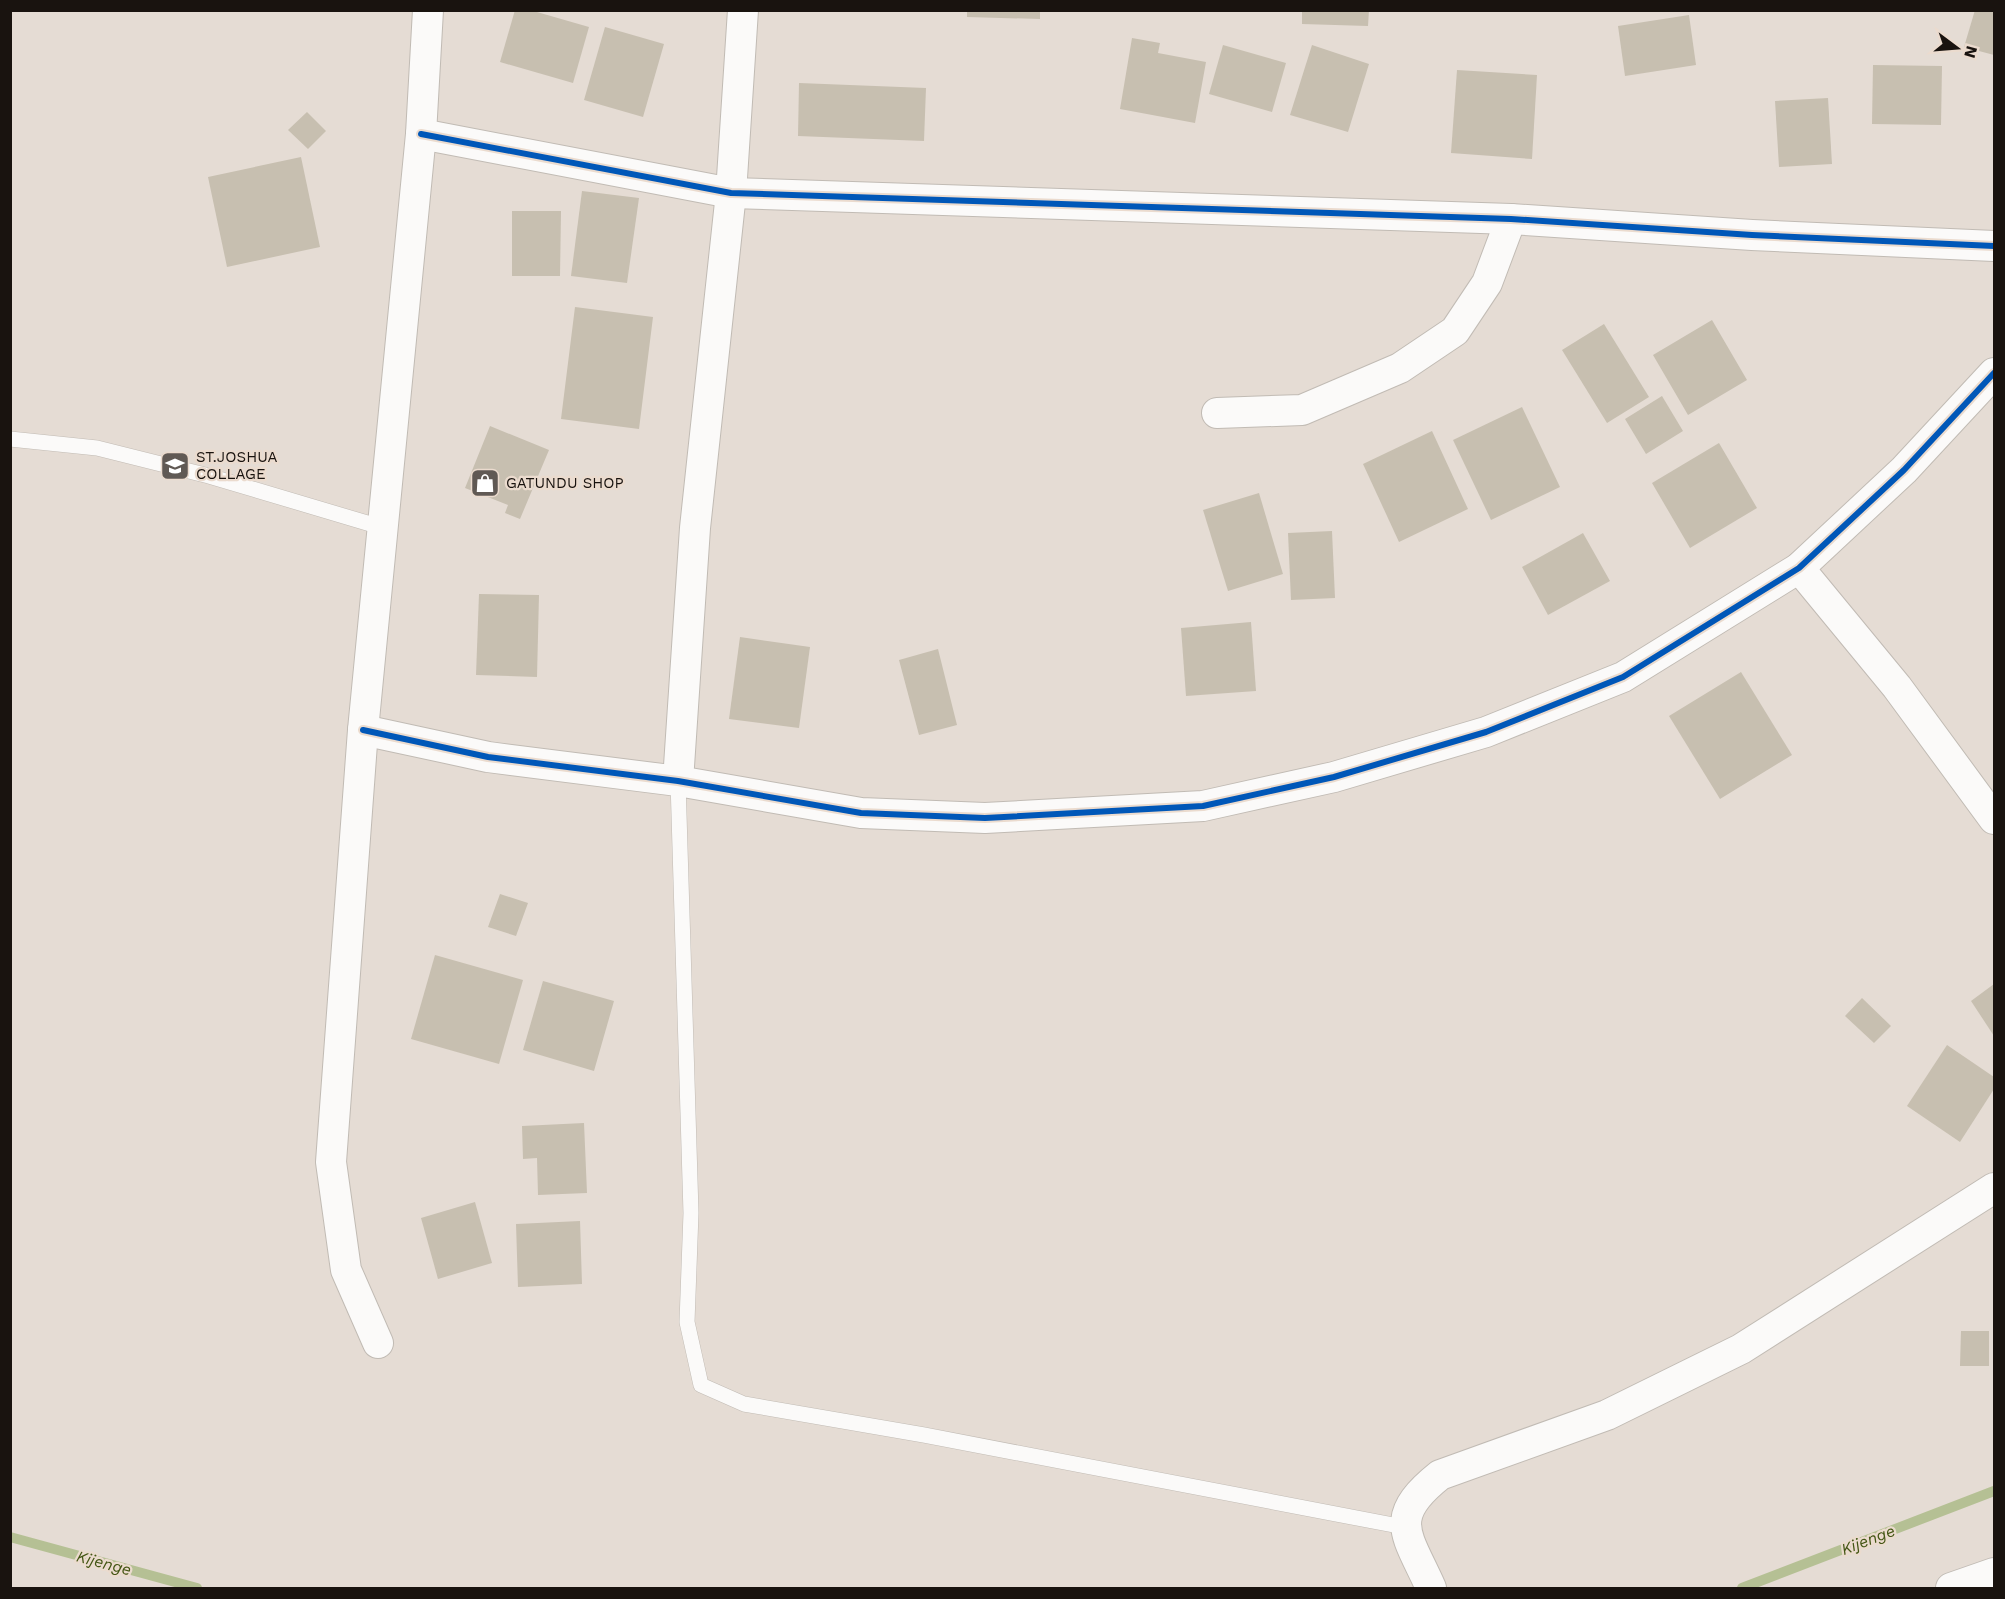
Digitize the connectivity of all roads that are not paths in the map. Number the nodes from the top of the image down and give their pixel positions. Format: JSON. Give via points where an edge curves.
{"nodes":[{"id":1,"x":428,"y":10,"type":"edge"},
{"id":2,"x":743,"y":10,"type":"edge"},
{"id":3,"x":421,"y":134,"type":"junction"},
{"id":4,"x":731,"y":193,"type":"junction"},
{"id":5,"x":1511,"y":219,"type":"junction"},
{"id":6,"x":1995,"y":246,"type":"edge"},
{"id":7,"x":1995,"y":373,"type":"edge"},
{"id":8,"x":1217,"y":413,"type":"dead end"},
{"id":9,"x":10,"y":439,"type":"edge"},
{"id":10,"x":384,"y":528,"type":"junction"},
{"id":11,"x":1799,"y":568,"type":"junction"},
{"id":12,"x":363,"y":730,"type":"junction"},
{"id":13,"x":678,"y":781,"type":"junction"},
{"id":14,"x":1995,"y":819,"type":"edge"},
{"id":15,"x":1995,"y":1188,"type":"edge"},
{"id":16,"x":378,"y":1343,"type":"dead end"},
{"id":17,"x":1404,"y":1527,"type":"junction"},
{"id":18,"x":1995,"y":1574,"type":"edge"},
{"id":19,"x":1431,"y":1588,"type":"edge"},
{"id":20,"x":1951,"y":1588,"type":"edge"}],
"edges":[{"from":1,"to":3,"type":"street"},
{"from":2,"to":4,"type":"street"},
{"from":3,"to":4,"type":"street"},
{"from":3,"to":10,"type":"street"},
{"from":4,"to":5,"type":"street"},
{"from":4,"to":13,"type":"street","via":[[695,528]]},
{"from":5,"to":6,"type":"street"},
{"from":5,"to":8,"type":"street","via":[[1487,283],[1455,331],[1400,368],[1302,410]]},
{"from":7,"to":11,"type":"street","via":[[1904,470]]},
{"from":9,"to":10,"type":"lane","via":[[97,448],[209,476]]},
{"from":10,"to":12,"type":"street"},
{"from":11,"to":13,"type":"street","via":[[1623,677],[1486,732],[1334,777],[1203,806],[985,818],[861,813]]},
{"from":11,"to":14,"type":"street","via":[[1897,687]]},
{"from":12,"to":13,"type":"street","via":[[488,757]]},
{"from":12,"to":16,"type":"street","via":[[331,1162],[346,1270]]},
{"from":13,"to":17,"type":"lane","via":[[691,1213],[687,1322],[702,1384],[744,1404]]},
{"from":15,"to":17,"type":"street","via":[[1741,1349],[1607,1415],[1440,1475],[1419,1491]]},
{"from":17,"to":19,"type":"street"},
{"from":18,"to":20,"type":"street"}]}
